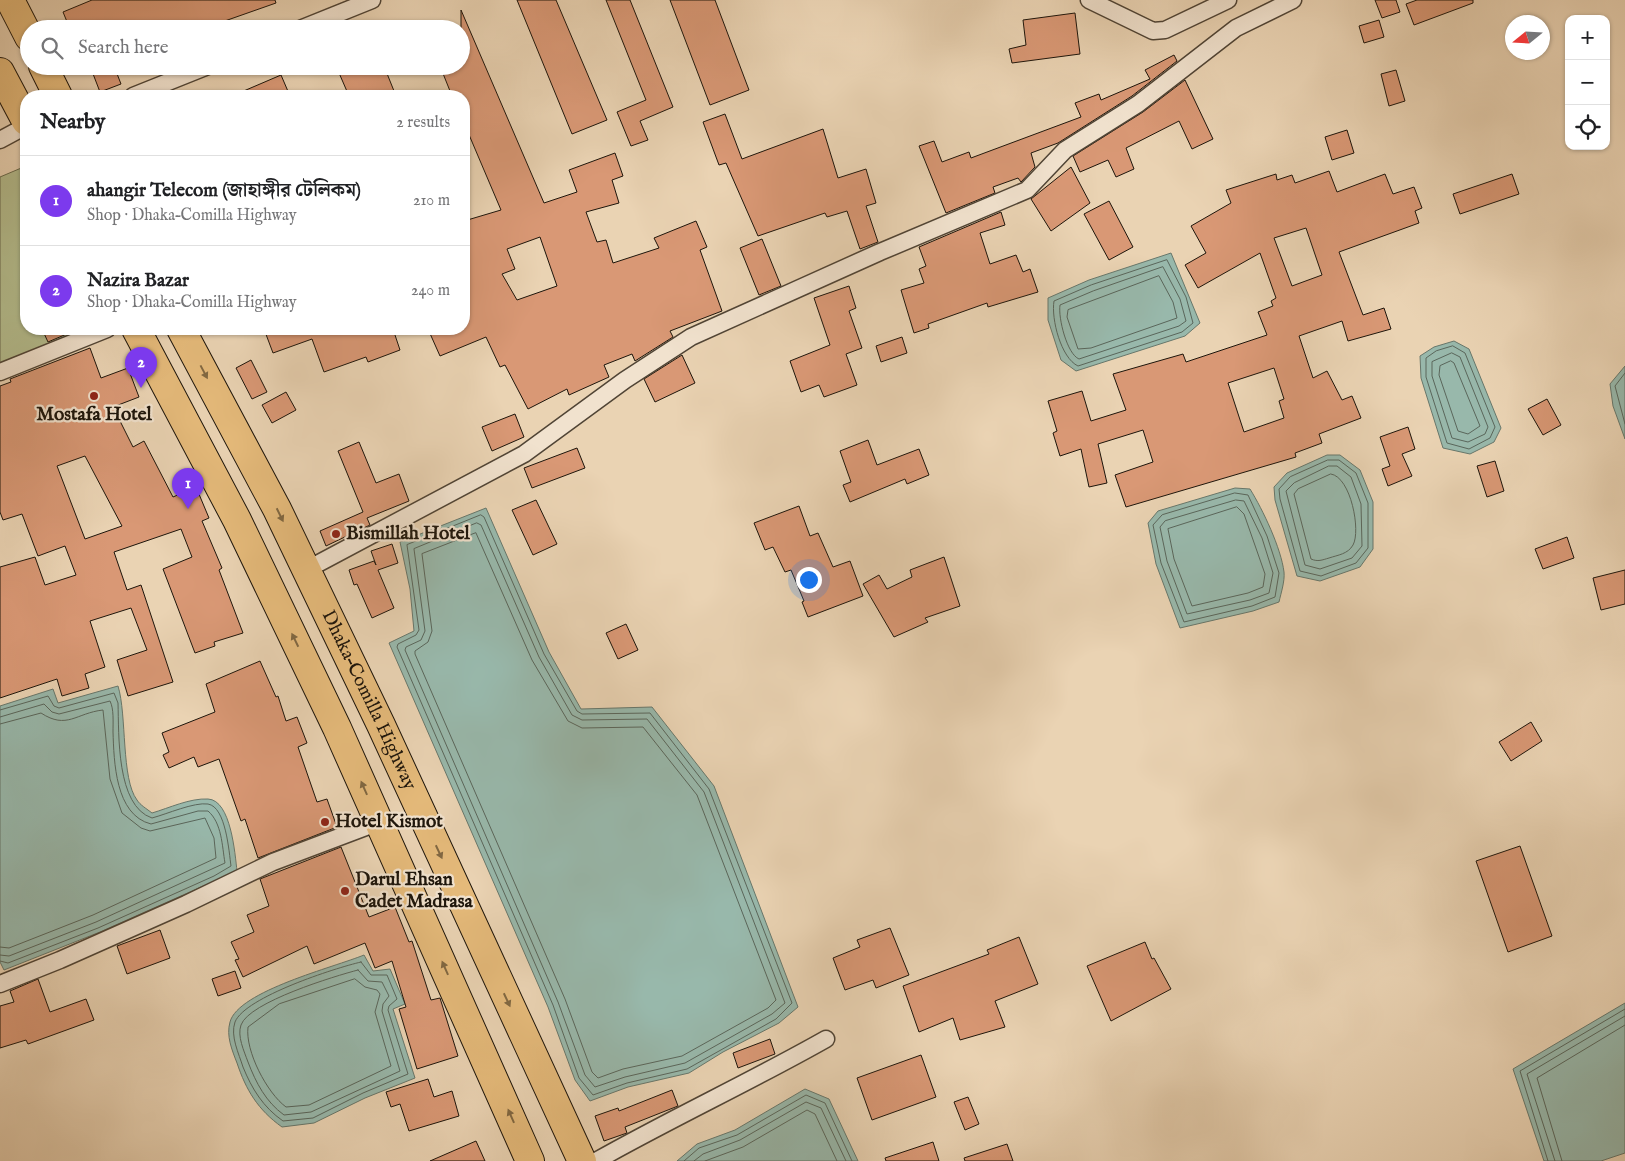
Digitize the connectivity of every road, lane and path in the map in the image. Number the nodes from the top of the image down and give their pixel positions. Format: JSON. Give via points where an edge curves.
{"nodes":[{"id":1,"x":10,"y":0,"type":"edge"},
{"id":2,"x":372,"y":0,"type":"edge"},
{"id":3,"x":1089,"y":0,"type":"edge"},
{"id":4,"x":1228,"y":0,"type":"edge"},
{"id":5,"x":1293,"y":0,"type":"edge"},
{"id":6,"x":20,"y":20,"type":"edge"},
{"id":7,"x":322,"y":20,"type":"edge"},
{"id":8,"x":0,"y":72,"type":"edge"},
{"id":9,"x":48,"y":75,"type":"edge"},
{"id":10,"x":186,"y":75,"type":"edge"},
{"id":11,"x":55,"y":90,"type":"edge"},
{"id":12,"x":148,"y":90,"type":"edge"},
{"id":13,"x":20,"y":110,"type":"edge"},
{"id":14,"x":20,"y":129,"type":"edge"},
{"id":15,"x":0,"y":140,"type":"edge"},
{"id":16,"x":92,"y":335,"type":"edge"},
{"id":17,"x":139,"y":335,"type":"edge"},
{"id":18,"x":184,"y":335,"type":"edge"},
{"id":19,"x":0,"y":372,"type":"edge"},
{"id":20,"x":306,"y":570,"type":"junction"},
{"id":21,"x":379,"y":822,"type":"junction"},
{"id":22,"x":0,"y":984,"type":"edge"},
{"id":23,"x":826,"y":1039,"type":"dead end"},
{"id":24,"x":530,"y":1161,"type":"edge"},
{"id":25,"x":582,"y":1161,"type":"edge"},
{"id":26,"x":596,"y":1161,"type":"edge"}],
"edges":[{"from":1,"to":6,"type":"highway"},
{"from":2,"to":7,"type":"street"},
{"from":3,"to":4,"type":"street","via":[[1153,31],[1165,30]]},
{"from":5,"to":20,"type":"street","via":[[1236,28],[1138,104],[1065,150],[1027,190],[691,337],[625,380],[524,454]]},
{"from":8,"to":13,"type":"highway"},
{"from":9,"to":11,"type":"highway"},
{"from":10,"to":12,"type":"street"},
{"from":14,"to":15,"type":"street"},
{"from":16,"to":19,"type":"street"},
{"from":21,"to":17,"type":"highway","one_way":true,"via":[[237,520]]},
{"from":18,"to":20,"type":"highway","name":"Dhaka–Comilla Highway","one_way":true},
{"from":20,"to":25,"type":"highway","name":"Dhaka–Comilla Highway","one_way":true},
{"from":21,"to":22,"type":"street","via":[[273,862],[186,904]]},
{"from":24,"to":21,"type":"highway","one_way":true},
{"from":23,"to":26,"type":"street"}]}
